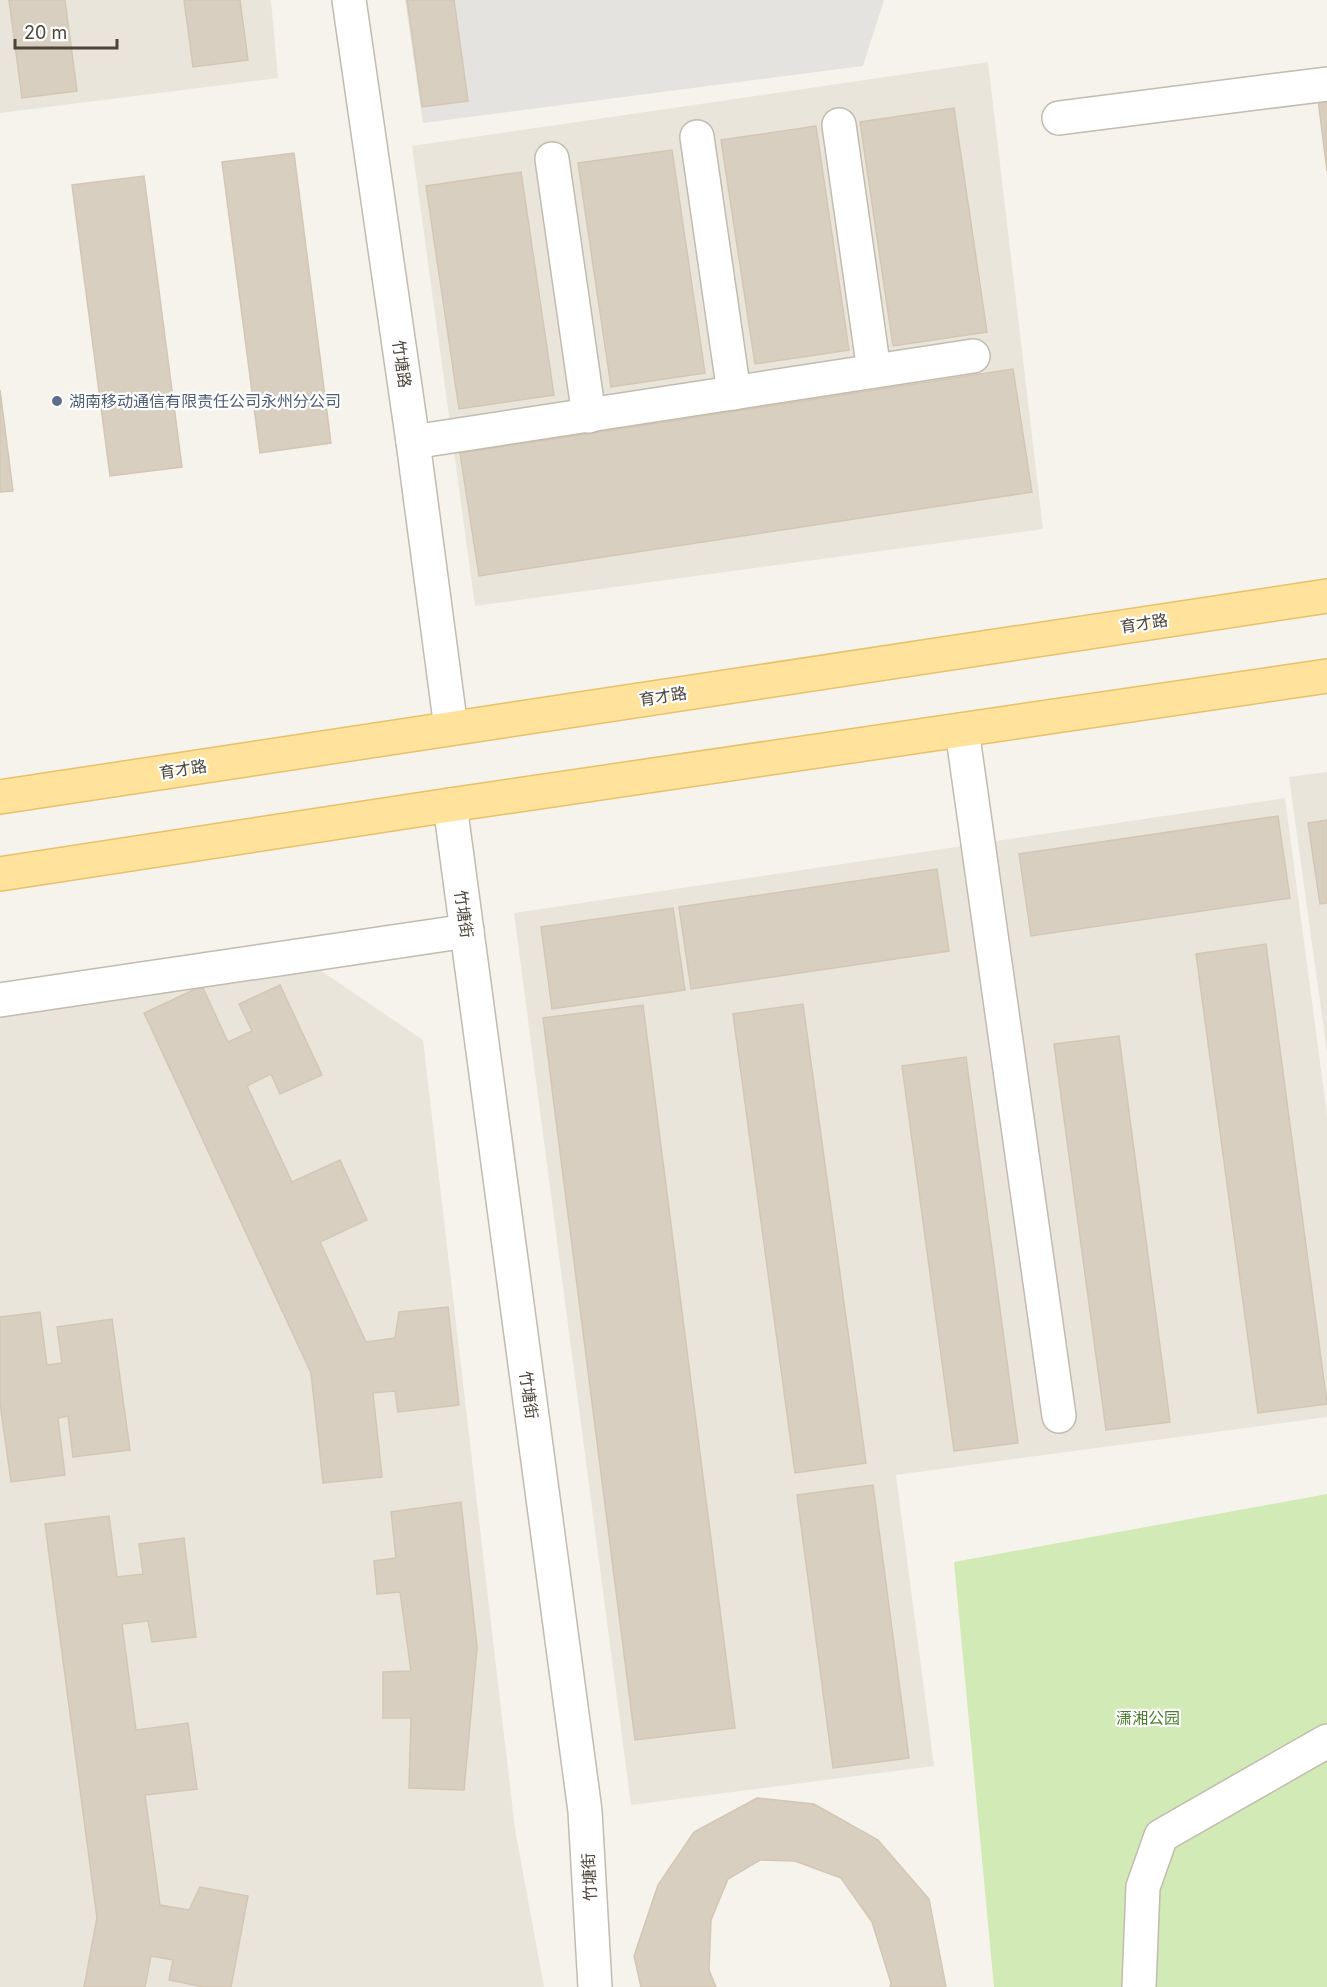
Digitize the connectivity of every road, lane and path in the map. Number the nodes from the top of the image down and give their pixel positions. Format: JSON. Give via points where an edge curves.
{"nodes":[{"id":1,"x":349,"y":0,"type":"edge"},
{"id":2,"x":1327,"y":84,"type":"edge"},
{"id":3,"x":1059,"y":118,"type":"dead end"},
{"id":4,"x":839,"y":125,"type":"dead end"},
{"id":5,"x":697,"y":137,"type":"dead end"},
{"id":6,"x":552,"y":159,"type":"dead end"},
{"id":7,"x":973,"y":356,"type":"dead end"},
{"id":8,"x":874,"y":371,"type":"junction"},
{"id":9,"x":734,"y":393,"type":"junction"},
{"id":10,"x":589,"y":416,"type":"junction"},
{"id":11,"x":413,"y":441,"type":"junction"},
{"id":12,"x":1327,"y":596,"type":"edge"},
{"id":13,"x":1327,"y":676,"type":"edge"},
{"id":14,"x":451,"y":728,"type":"junction"},
{"id":15,"x":962,"y":730,"type":"junction"},
{"id":16,"x":0,"y":797,"type":"edge"},
{"id":17,"x":450,"y":805,"type":"junction"},
{"id":18,"x":0,"y":874,"type":"edge"},
{"id":19,"x":467,"y":931,"type":"junction"},
{"id":20,"x":0,"y":1000,"type":"edge"},
{"id":21,"x":1059,"y":1416,"type":"dead end"},
{"id":22,"x":1327,"y":1741,"type":"edge"},
{"id":23,"x":595,"y":1987,"type":"edge"},
{"id":24,"x":1139,"y":1987,"type":"edge"}],
"edges":[{"from":1,"to":11,"type":"street","name":"竹塘路"},
{"from":2,"to":3,"type":"street"},
{"from":4,"to":8,"type":"street"},
{"from":5,"to":9,"type":"street"},
{"from":6,"to":10,"type":"street"},
{"from":7,"to":8,"type":"street"},
{"from":8,"to":9,"type":"street"},
{"from":9,"to":10,"type":"street"},
{"from":10,"to":11,"type":"street"},
{"from":11,"to":14,"type":"street","name":"竹塘路"},
{"from":12,"to":14,"type":"main road","name":"育才路"},
{"from":13,"to":15,"type":"main road"},
{"from":14,"to":16,"type":"main road","name":"育才路"},
{"from":15,"to":17,"type":"main road"},
{"from":15,"to":21,"type":"street"},
{"from":17,"to":18,"type":"main road"},
{"from":17,"to":19,"type":"street","name":"竹塘街"},
{"from":19,"to":20,"type":"street"},
{"from":19,"to":23,"type":"street","name":"竹塘街","via":[[585,1811]]},
{"from":22,"to":24,"type":"street","via":[[1161,1836],[1143,1887]]}]}
